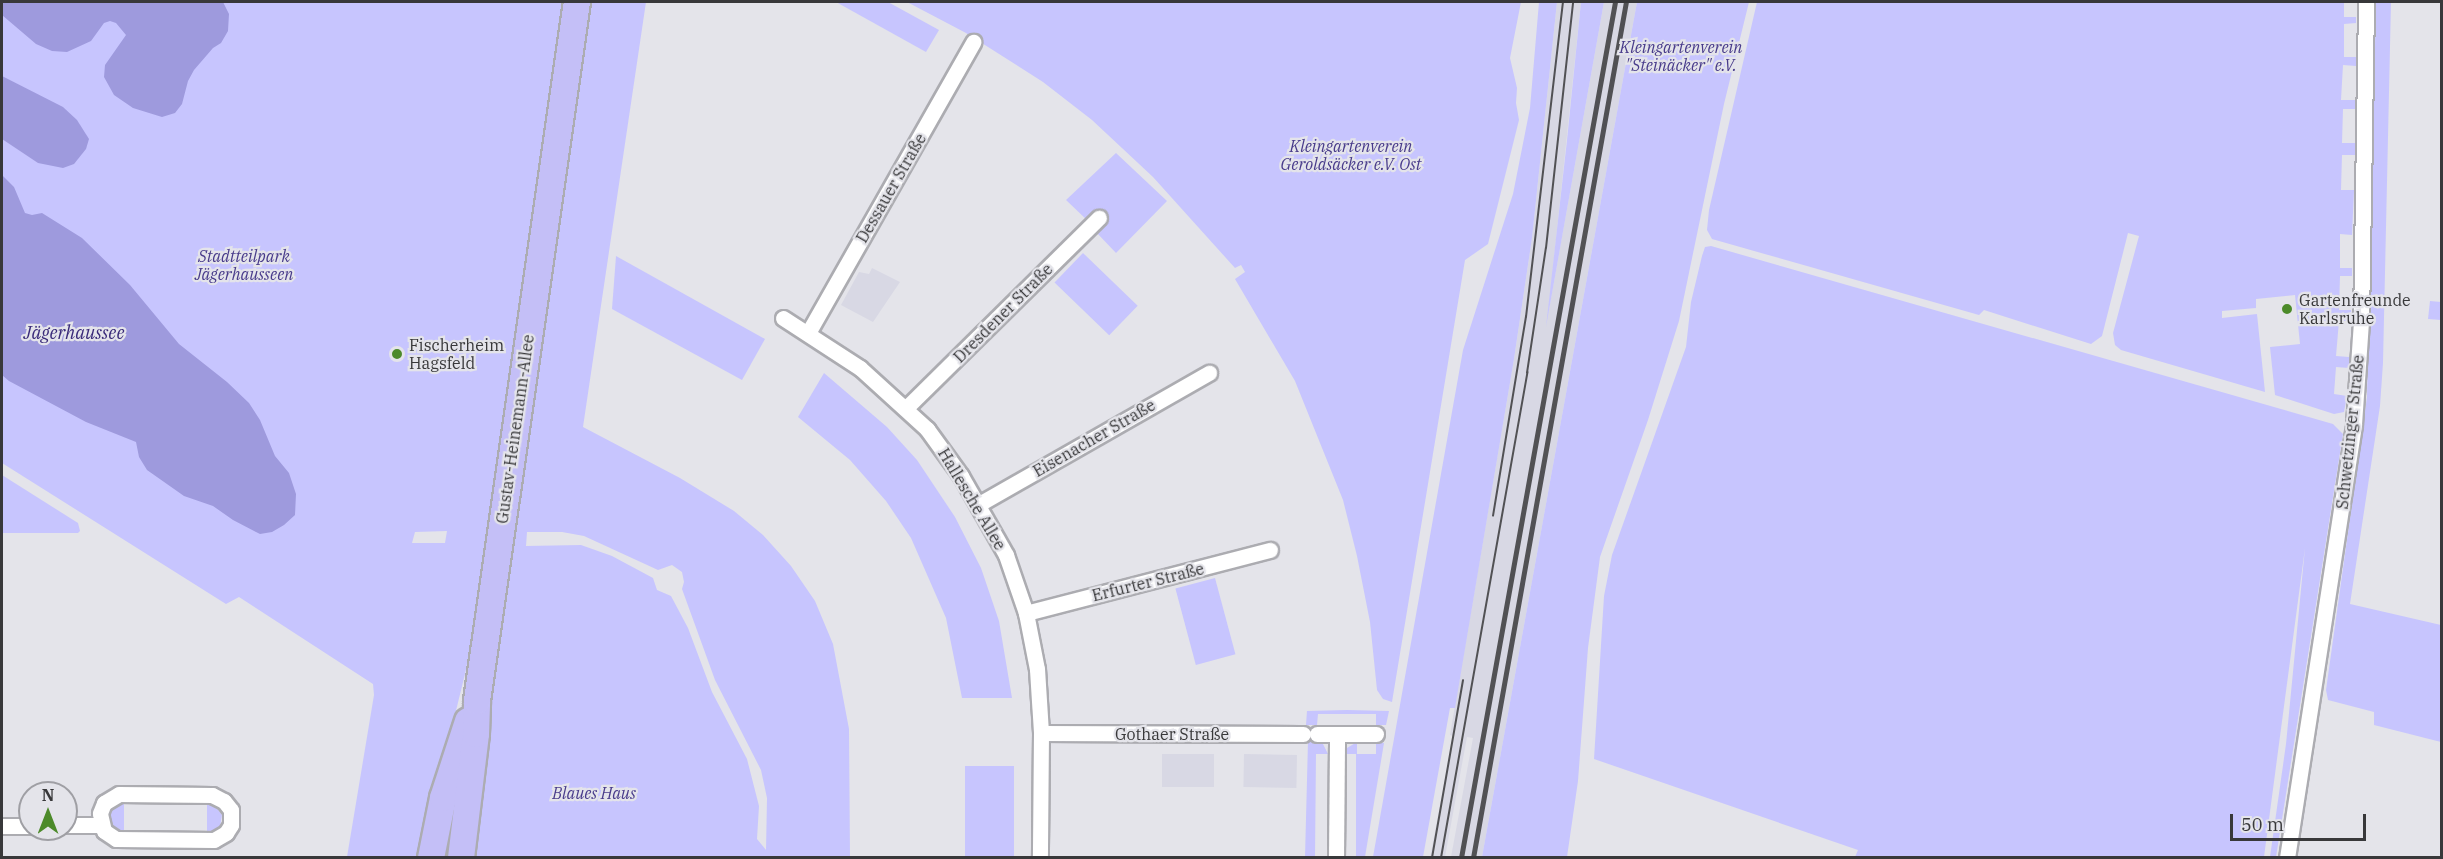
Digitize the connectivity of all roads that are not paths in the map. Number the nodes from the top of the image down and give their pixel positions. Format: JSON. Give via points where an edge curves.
{"nodes":[{"id":1,"x":577,"y":2,"type":"edge"},
{"id":2,"x":2366,"y":2,"type":"edge"},
{"id":3,"x":973,"y":42,"type":"dead end"},
{"id":4,"x":1099,"y":218,"type":"dead end"},
{"id":5,"x":783,"y":318,"type":"dead end"},
{"id":6,"x":808,"y":333,"type":"junction"},
{"id":7,"x":1209,"y":373,"type":"dead end"},
{"id":8,"x":906,"y":408,"type":"junction"},
{"id":9,"x":979,"y":504,"type":"junction"},
{"id":10,"x":1269,"y":550,"type":"dead end"},
{"id":11,"x":1026,"y":613,"type":"junction"},
{"id":12,"x":477,"y":702,"type":"junction"},
{"id":13,"x":1041,"y":733,"type":"junction"},
{"id":14,"x":1337,"y":734,"type":"junction"},
{"id":15,"x":1376,"y":734,"type":"dead end"},
{"id":16,"x":78,"y":825,"type":"edge"},
{"id":17,"x":101,"y":825,"type":"junction"},
{"id":18,"x":2,"y":826,"type":"edge"},
{"id":19,"x":18,"y":826,"type":"edge"},
{"id":20,"x":431,"y":858,"type":"edge"},
{"id":21,"x":461,"y":858,"type":"edge"},
{"id":22,"x":1040,"y":858,"type":"edge"},
{"id":23,"x":1336,"y":858,"type":"edge"},
{"id":24,"x":2287,"y":858,"type":"edge"}],
"edges":[{"from":1,"to":12,"type":"main road","name":"Gustav-Heinemann-Allee"},
{"from":2,"to":24,"type":"street","name":"Schwetzinger Straße","via":[[2361,322],[2354,424]]},
{"from":3,"to":6,"type":"street","name":"Dessauer Straße"},
{"from":4,"to":8,"type":"street","name":"Dresdener Straße"},
{"from":5,"to":6,"type":"street","name":"Hallesche Allee"},
{"from":6,"to":8,"type":"street","name":"Hallesche Allee","via":[[860,368]]},
{"from":7,"to":9,"type":"street","name":"Eisenacher Straße"},
{"from":8,"to":9,"type":"street","name":"Hallesche Allee","via":[[944,450]]},
{"from":9,"to":11,"type":"street","name":"Hallesche Allee","via":[[1006,555]]},
{"from":10,"to":11,"type":"street","name":"Erfurter Straße"},
{"from":11,"to":13,"type":"street","name":"Hallesche Allee","via":[[1037,669]]},
{"from":12,"to":20,"type":"main road","via":[[462,734],[443,798]]},
{"from":12,"to":21,"type":"main road","name":"Gustav-Heinemann-Allee"},
{"from":13,"to":14,"type":"street","name":"Gothaer Straße"},
{"from":13,"to":22,"type":"street","name":"Hallesche Allee"},
{"from":14,"to":15,"type":"street","name":"Gothaer Straße"},
{"from":14,"to":23,"type":"street"},
{"from":16,"to":17,"type":"street"},
{"from":17,"to":17,"type":"street","via":[[110,837],[121,840],[207,841],[221,838],[232,818],[224,801],[212,795],[124,794],[112,796],[104,803]]},
{"from":18,"to":19,"type":"street"}]}
